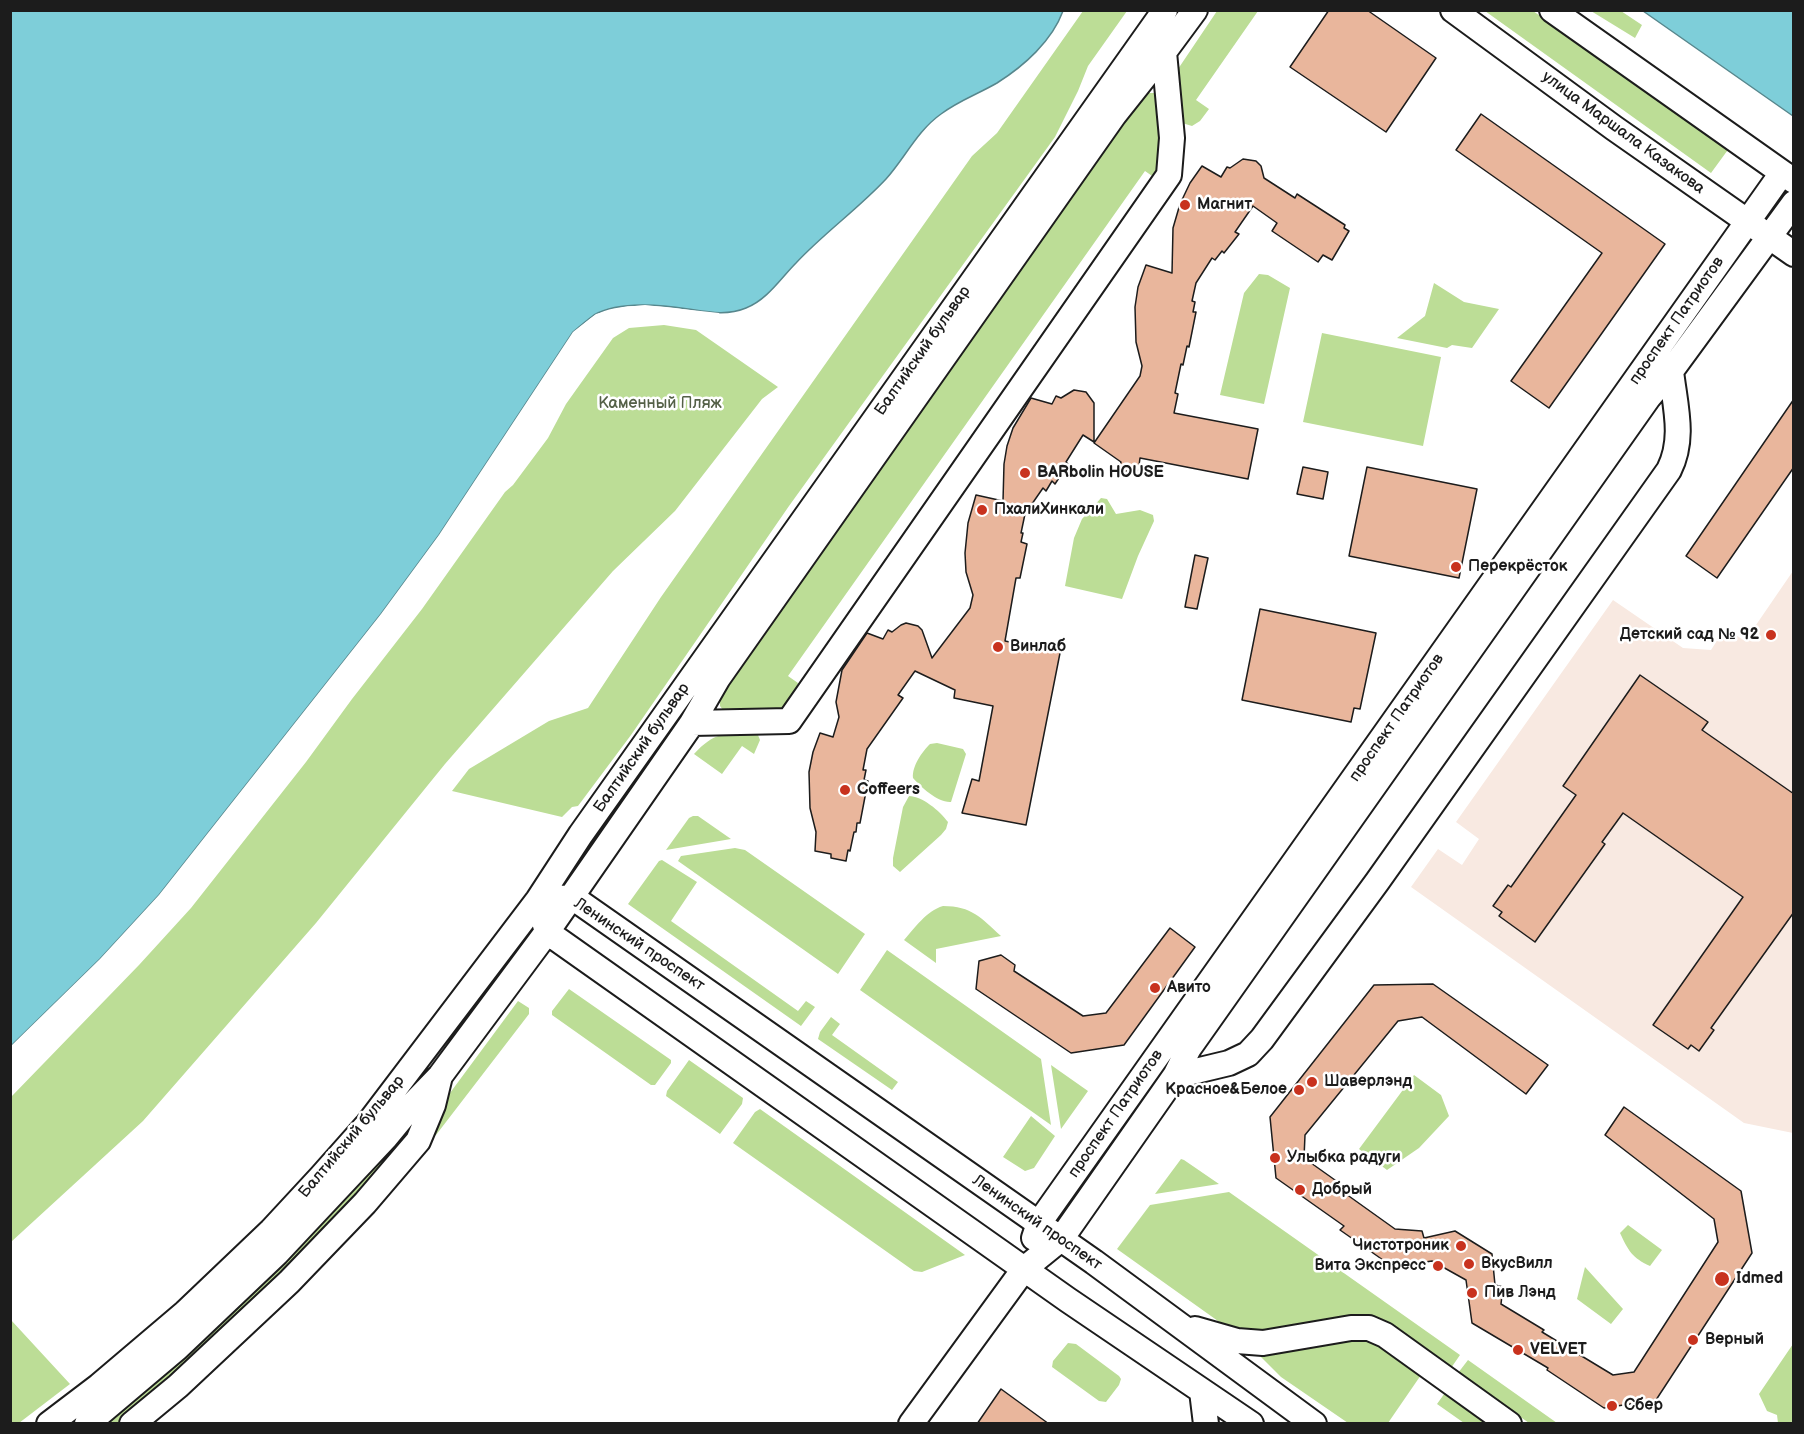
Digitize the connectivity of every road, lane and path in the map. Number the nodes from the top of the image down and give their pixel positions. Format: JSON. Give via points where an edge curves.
{"nodes":[{"id":1,"x":1165,"y":10,"type":"edge"},
{"id":2,"x":1195,"y":10,"type":"edge"},
{"id":3,"x":1453,"y":10,"type":"edge"},
{"id":4,"x":1552,"y":10,"type":"edge"},
{"id":5,"x":1164,"y":52,"type":"junction"},
{"id":6,"x":1788,"y":177,"type":"edge"},
{"id":7,"x":1794,"y":203,"type":"edge"},
{"id":8,"x":1748,"y":222,"type":"junction"},
{"id":9,"x":1769,"y":237,"type":"junction"},
{"id":10,"x":1794,"y":254,"type":"edge"},
{"id":11,"x":1671,"y":371,"type":"junction"},
{"id":12,"x":692,"y":723,"type":"junction"},
{"id":13,"x":572,"y":897,"type":"junction"},
{"id":14,"x":538,"y":900,"type":"junction"},
{"id":15,"x":547,"y":932,"type":"junction"},
{"id":16,"x":1175,"y":1076,"type":"junction"},
{"id":17,"x":440,"y":1077,"type":"junction"},
{"id":18,"x":1039,"y":1223,"type":"junction"},
{"id":19,"x":1061,"y":1239,"type":"junction"},
{"id":20,"x":1024,"y":1269,"type":"junction"},
{"id":21,"x":1181,"y":1324,"type":"junction"},
{"id":22,"x":1202,"y":1391,"type":"junction"},
{"id":23,"x":50,"y":1424,"type":"edge"},
{"id":24,"x":87,"y":1424,"type":"edge"},
{"id":25,"x":132,"y":1424,"type":"edge"},
{"id":26,"x":911,"y":1424,"type":"edge"},
{"id":27,"x":1206,"y":1424,"type":"edge"},
{"id":28,"x":1251,"y":1424,"type":"edge"},
{"id":29,"x":1314,"y":1424,"type":"edge"},
{"id":30,"x":1509,"y":1424,"type":"edge"}],
"edges":[{"from":1,"to":14,"type":"street","name":"Балтийский бульвар"},
{"from":2,"to":5,"type":"street","name":"Балтийский бульвар"},
{"from":3,"to":8,"type":"street","name":"улица Маршала Казакова"},
{"from":4,"to":6,"type":"street"},
{"from":5,"to":12,"type":"street","name":"Балтийский бульвар","via":[[1114,115],[725,668]]},
{"from":5,"to":12,"type":"street","via":[[1172,138],[1169,175],[789,721]]},
{"from":6,"to":8,"type":"street","name":"проспект Патриотов"},
{"from":7,"to":9,"type":"street","name":"проспект Патриотов"},
{"from":8,"to":9,"type":"street","name":"улица Маршала Казакова"},
{"from":8,"to":18,"type":"street","name":"проспект Патриотов"},
{"from":9,"to":10,"type":"street","name":"улица Маршала Казакова"},
{"from":9,"to":11,"type":"street","name":"проспект Патриотов"},
{"from":11,"to":16,"type":"street","name":"проспект Патриотов","via":[[1189,1048]]},
{"from":11,"to":16,"type":"street","via":[[1679,440],[1669,470],[1262,1039],[1248,1054],[1230,1063]]},
{"from":12,"to":13,"type":"street","name":"Балтийский бульвар"},
{"from":13,"to":14,"type":"street","name":"Ленинский проспект"},
{"from":13,"to":15,"type":"street","name":"Балтийский бульвар"},
{"from":13,"to":18,"type":"street","name":"Ленинский проспект"},
{"from":14,"to":15,"type":"street"},
{"from":14,"to":23,"type":"street","name":"Балтийский бульвар","via":[[368,1124],[321,1178],[184,1313]]},
{"from":15,"to":17,"type":"street","name":"Балтийский бульвар"},
{"from":15,"to":20,"type":"street"},
{"from":16,"to":19,"type":"street","name":"проспект Патриотов"},
{"from":17,"to":24,"type":"street","name":"Балтийский бульвар","via":[[277,1253],[177,1348]]},
{"from":17,"to":25,"type":"street","via":[[418,1141],[365,1203],[281,1290]]},
{"from":18,"to":19,"type":"street","name":"Ленинский проспект"},
{"from":18,"to":20,"type":"street","name":"проспект Патриотов"},
{"from":19,"to":20,"type":"street","name":"проспект Патриотов"},
{"from":19,"to":21,"type":"street","name":"Ленинский проспект"},
{"from":20,"to":22,"type":"street"},
{"from":20,"to":26,"type":"street","name":"проспект Патриотов"},
{"from":21,"to":29,"type":"street","name":"Ленинский проспект"},
{"from":21,"to":30,"type":"street","via":[[1250,1343],[1369,1328]]},
{"from":22,"to":27,"type":"street"},
{"from":22,"to":28,"type":"street"}]}
